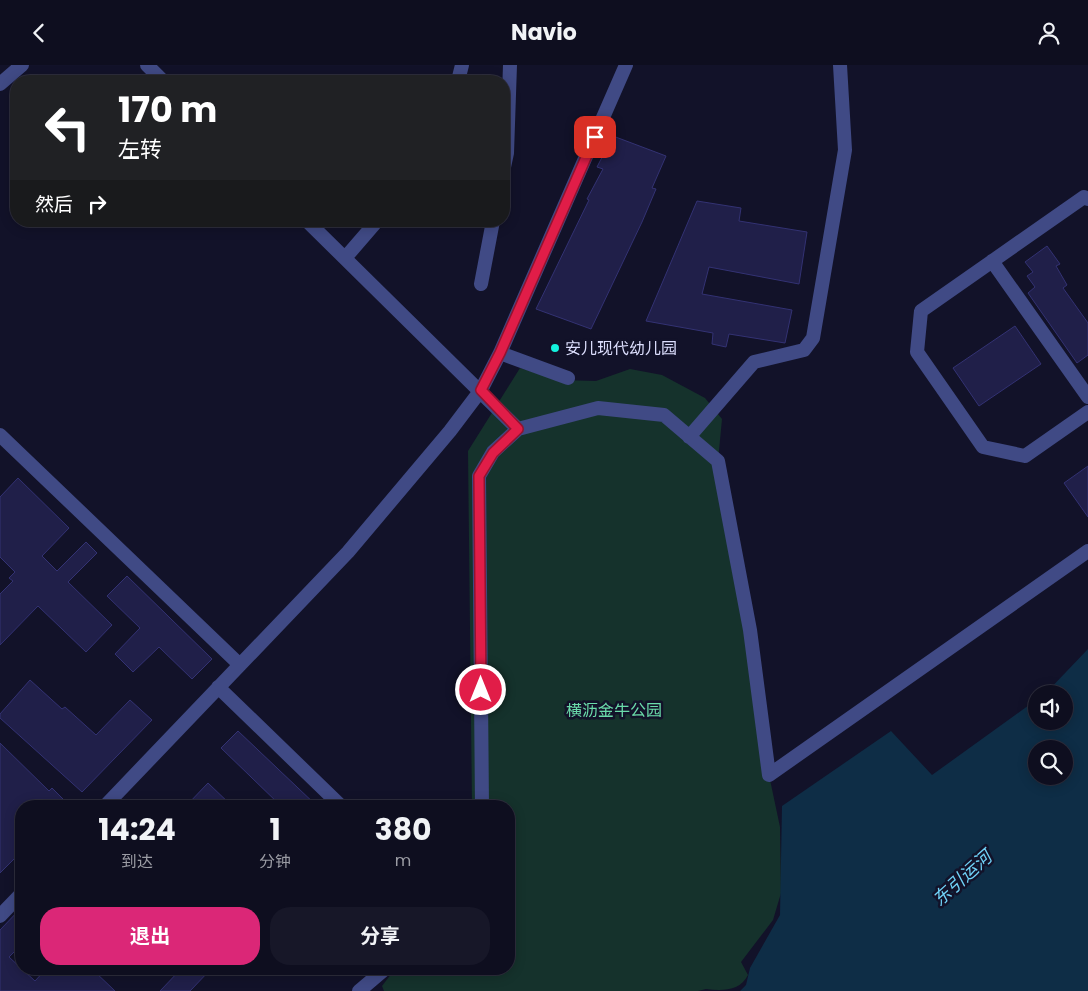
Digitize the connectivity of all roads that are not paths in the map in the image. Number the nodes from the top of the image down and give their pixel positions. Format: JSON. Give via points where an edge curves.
{"nodes":[{"id":1,"x":22,"y":65,"type":"edge"},
{"id":2,"x":147,"y":65,"type":"edge"},
{"id":3,"x":626,"y":65,"type":"edge"},
{"id":4,"x":840,"y":65,"type":"edge"},
{"id":5,"x":10,"y":75,"type":"edge"},
{"id":6,"x":10,"y":75,"type":"edge"},
{"id":7,"x":158,"y":75,"type":"edge"},
{"id":8,"x":0,"y":84,"type":"edge"},
{"id":9,"x":1088,"y":199,"type":"edge"},
{"id":10,"x":313,"y":227,"type":"edge"},
{"id":11,"x":372,"y":227,"type":"edge"},
{"id":12,"x":492,"y":227,"type":"edge"},
{"id":13,"x":345,"y":258,"type":"junction"},
{"id":14,"x":992,"y":261,"type":"junction"},
{"id":15,"x":481,"y":284,"type":"dead end"},
{"id":16,"x":500,"y":353,"type":"junction"},
{"id":17,"x":568,"y":378,"type":"dead end"},
{"id":18,"x":481,"y":390,"type":"junction"},
{"id":19,"x":1088,"y":397,"type":"edge"},
{"id":20,"x":1088,"y":412,"type":"edge"},
{"id":21,"x":518,"y":429,"type":"junction"},
{"id":22,"x":0,"y":435,"type":"edge"},
{"id":23,"x":689,"y":437,"type":"junction"},
{"id":24,"x":1088,"y":551,"type":"edge"},
{"id":25,"x":240,"y":665,"type":"junction"},
{"id":26,"x":218,"y":687,"type":"junction"},
{"id":27,"x":111,"y":800,"type":"edge"},
{"id":28,"x":335,"y":800,"type":"edge"},
{"id":29,"x":482,"y":800,"type":"edge"},
{"id":30,"x":15,"y":900,"type":"edge"},
{"id":31,"x":0,"y":916,"type":"edge"},
{"id":32,"x":378,"y":975,"type":"edge"},
{"id":33,"x":359,"y":991,"type":"edge"}],
"edges":[{"from":1,"to":6,"type":"street"},
{"from":2,"to":7,"type":"street"},
{"from":3,"to":16,"type":"street"},
{"from":4,"to":23,"type":"street","via":[[845,150],[813,338],[804,350],[754,362]]},
{"from":5,"to":8,"type":"street"},
{"from":9,"to":14,"type":"street","via":[[1084,197]]},
{"from":10,"to":13,"type":"street"},
{"from":11,"to":13,"type":"street"},
{"from":12,"to":15,"type":"street"},
{"from":13,"to":18,"type":"street"},
{"from":14,"to":19,"type":"street"},
{"from":14,"to":20,"type":"street","via":[[922,311],[917,352],[984,447],[1024,456]]},
{"from":16,"to":17,"type":"street"},
{"from":16,"to":18,"type":"street"},
{"from":18,"to":21,"type":"street"},
{"from":18,"to":25,"type":"street","via":[[348,552]]},
{"from":21,"to":23,"type":"street","via":[[598,408],[664,415]]},
{"from":21,"to":29,"type":"street","via":[[493,453],[479,476]]},
{"from":22,"to":25,"type":"street"},
{"from":23,"to":24,"type":"street","via":[[718,461],[750,630],[769,775]]},
{"from":25,"to":26,"type":"street"},
{"from":26,"to":27,"type":"street"},
{"from":26,"to":28,"type":"street"},
{"from":30,"to":31,"type":"street"},
{"from":32,"to":33,"type":"street"}]}
